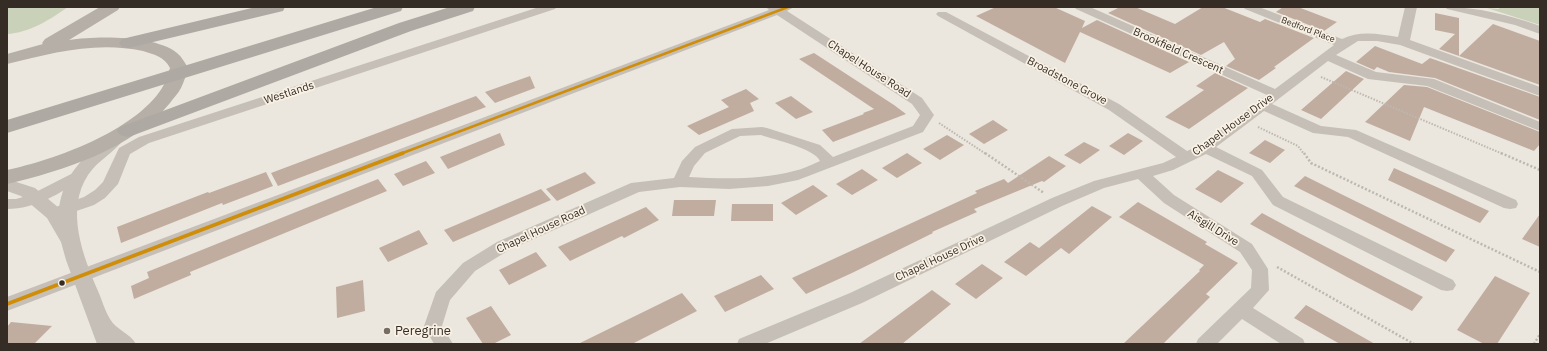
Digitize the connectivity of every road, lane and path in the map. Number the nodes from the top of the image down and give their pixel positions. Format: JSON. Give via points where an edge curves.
{"nodes":[{"id":1,"x":112,"y":7,"type":"edge"},
{"id":2,"x":277,"y":7,"type":"edge"},
{"id":3,"x":355,"y":7,"type":"edge"},
{"id":4,"x":394,"y":7,"type":"edge"},
{"id":5,"x":467,"y":7,"type":"edge"},
{"id":6,"x":551,"y":7,"type":"edge"},
{"id":7,"x":1080,"y":7,"type":"edge"},
{"id":8,"x":1250,"y":7,"type":"edge"},
{"id":9,"x":1411,"y":7,"type":"edge"},
{"id":10,"x":1451,"y":7,"type":"edge"},
{"id":11,"x":779,"y":8,"type":"edge"},
{"id":12,"x":942,"y":14,"type":"dead end"},
{"id":13,"x":98,"y":17,"type":"junction"},
{"id":14,"x":1540,"y":30,"type":"edge"},
{"id":15,"x":107,"y":41,"type":"junction"},
{"id":16,"x":1403,"y":42,"type":"junction"},
{"id":17,"x":128,"y":43,"type":"junction"},
{"id":18,"x":1343,"y":44,"type":"junction"},
{"id":19,"x":26,"y":54,"type":"junction"},
{"id":20,"x":1327,"y":56,"type":"junction"},
{"id":21,"x":7,"y":59,"type":"edge"},
{"id":22,"x":1306,"y":71,"type":"junction"},
{"id":23,"x":1540,"y":92,"type":"edge"},
{"id":24,"x":1276,"y":94,"type":"junction"},
{"id":25,"x":1262,"y":105,"type":"junction"},
{"id":26,"x":7,"y":113,"type":"edge"},
{"id":27,"x":926,"y":115,"type":"junction"},
{"id":28,"x":1242,"y":120,"type":"junction"},
{"id":29,"x":7,"y":127,"type":"edge"},
{"id":30,"x":1540,"y":127,"type":"edge"},
{"id":31,"x":122,"y":134,"type":"junction"},
{"id":32,"x":1206,"y":148,"type":"junction"},
{"id":33,"x":1187,"y":158,"type":"junction"},
{"id":34,"x":828,"y":164,"type":"junction"},
{"id":35,"x":1540,"y":170,"type":"edge"},
{"id":36,"x":1142,"y":174,"type":"junction"},
{"id":37,"x":79,"y":175,"type":"junction"},
{"id":38,"x":7,"y":178,"type":"edge"},
{"id":39,"x":680,"y":182,"type":"junction"},
{"id":40,"x":7,"y":185,"type":"edge"},
{"id":41,"x":34,"y":199,"type":"junction"},
{"id":42,"x":1057,"y":202,"type":"junction"},
{"id":43,"x":7,"y":204,"type":"edge"},
{"id":44,"x":1510,"y":204,"type":"dead end"},
{"id":45,"x":61,"y":212,"type":"junction"},
{"id":46,"x":1254,"y":260,"type":"junction"},
{"id":47,"x":1540,"y":272,"type":"edge"},
{"id":48,"x":81,"y":276,"type":"junction"},
{"id":49,"x":1447,"y":285,"type":"dead end"},
{"id":50,"x":7,"y":304,"type":"edge"},
{"id":51,"x":1240,"y":309,"type":"junction"},
{"id":52,"x":1540,"y":334,"type":"edge"},
{"id":53,"x":106,"y":335,"type":"edge"},
{"id":54,"x":125,"y":344,"type":"edge"},
{"id":55,"x":444,"y":344,"type":"edge"},
{"id":56,"x":746,"y":344,"type":"edge"},
{"id":57,"x":1205,"y":344,"type":"edge"},
{"id":58,"x":1296,"y":344,"type":"edge"},
{"id":59,"x":1414,"y":344,"type":"edge"},
{"id":60,"x":1534,"y":344,"type":"edge"}],
"edges":[{"from":1,"to":13,"type":"main road"},
{"from":2,"to":17,"type":"highway"},
{"from":3,"to":26,"type":"highway"},
{"from":4,"to":29,"type":"highway"},
{"from":5,"to":31,"type":"highway","via":[[405,27]]},
{"from":6,"to":45,"type":"street","name":"Westlands","via":[[144,140],[124,150],[107,189],[89,201]]},
{"from":7,"to":24,"type":"street","name":"Brookfield Crescent"},
{"from":8,"to":18,"type":"street","name":"Bedford Place"},
{"from":9,"to":16,"type":"street"},
{"from":10,"to":14,"type":"street","via":[[1518,22]]},
{"from":11,"to":27,"type":"street","name":"Chapel House Road","via":[[917,101]]},
{"from":11,"to":48,"type":"street"},
{"from":12,"to":33,"type":"street","name":"Broadstone Grove","via":[[1114,107]]},
{"from":13,"to":15,"type":"main road","via":[[98,30]]},
{"from":13,"to":19,"type":"main road"},
{"from":15,"to":17,"type":"main road"},
{"from":15,"to":19,"type":"main road","via":[[67,45]]},
{"from":16,"to":18,"type":"street","name":"Chapel House Drive","via":[[1377,37],[1356,37]]},
{"from":16,"to":23,"type":"street","name":"Chapel House Drive"},
{"from":17,"to":31,"type":"main road","via":[[162,51],[173,58],[179,68],[170,90],[145,117]]},
{"from":18,"to":20,"type":"street","name":"Chapel House Drive"},
{"from":19,"to":21,"type":"main road"},
{"from":20,"to":22,"type":"street","name":"Chapel House Drive"},
{"from":20,"to":30,"type":"street","via":[[1373,76],[1429,82]]},
{"from":22,"to":24,"type":"street","name":"Chapel House Drive"},
{"from":22,"to":35,"type":"path"},
{"from":24,"to":25,"type":"street","name":"Chapel House Drive"},
{"from":25,"to":28,"type":"street","name":"Chapel House Drive"},
{"from":25,"to":44,"type":"street","via":[[1318,130],[1351,133]]},
{"from":27,"to":34,"type":"street","name":"Chapel House Road","via":[[918,129]]},
{"from":27,"to":42,"type":"path"},
{"from":28,"to":32,"type":"street","name":"Chapel House Drive"},
{"from":28,"to":47,"type":"path","via":[[1298,146],[1311,163]]},
{"from":31,"to":37,"type":"street"},
{"from":31,"to":38,"type":"main road","via":[[62,162]]},
{"from":32,"to":33,"type":"street","name":"Chapel House Drive"},
{"from":32,"to":49,"type":"street","via":[[1257,173],[1278,201]]},
{"from":33,"to":36,"type":"street","name":"Chapel House Drive","via":[[1168,167]]},
{"from":34,"to":39,"type":"street","name":"Chapel House Road","via":[[798,175],[768,181],[729,184]]},
{"from":34,"to":39,"type":"street","via":[[825,156],[815,148],[762,131],[737,132],[700,150],[687,164]]},
{"from":36,"to":42,"type":"street","name":"Chapel House Drive","via":[[1099,184]]},
{"from":36,"to":46,"type":"street","name":"Aisgill Drive","via":[[1169,199],[1246,248]]},
{"from":37,"to":41,"type":"street"},
{"from":37,"to":45,"type":"street"},
{"from":39,"to":55,"type":"street","name":"Chapel House Road","via":[[636,187],[503,246],[469,267],[442,297],[433,326]]},
{"from":40,"to":41,"type":"street","via":[[28,192]]},
{"from":41,"to":43,"type":"street"},
{"from":41,"to":45,"type":"street"},
{"from":42,"to":56,"type":"street","name":"Chapel House Drive","via":[[856,298]]},
{"from":45,"to":48,"type":"street"},
{"from":46,"to":51,"type":"street","name":"Aisgill Drive","via":[[1260,269],[1260,290]]},
{"from":46,"to":59,"type":"path","via":[[1272,264]]},
{"from":48,"to":50,"type":"street"},
{"from":48,"to":53,"type":"street"},
{"from":51,"to":57,"type":"street","name":"Aisgill Drive"},
{"from":51,"to":58,"type":"street"},
{"from":52,"to":60,"type":"path"},
{"from":53,"to":54,"type":"street"}]}
